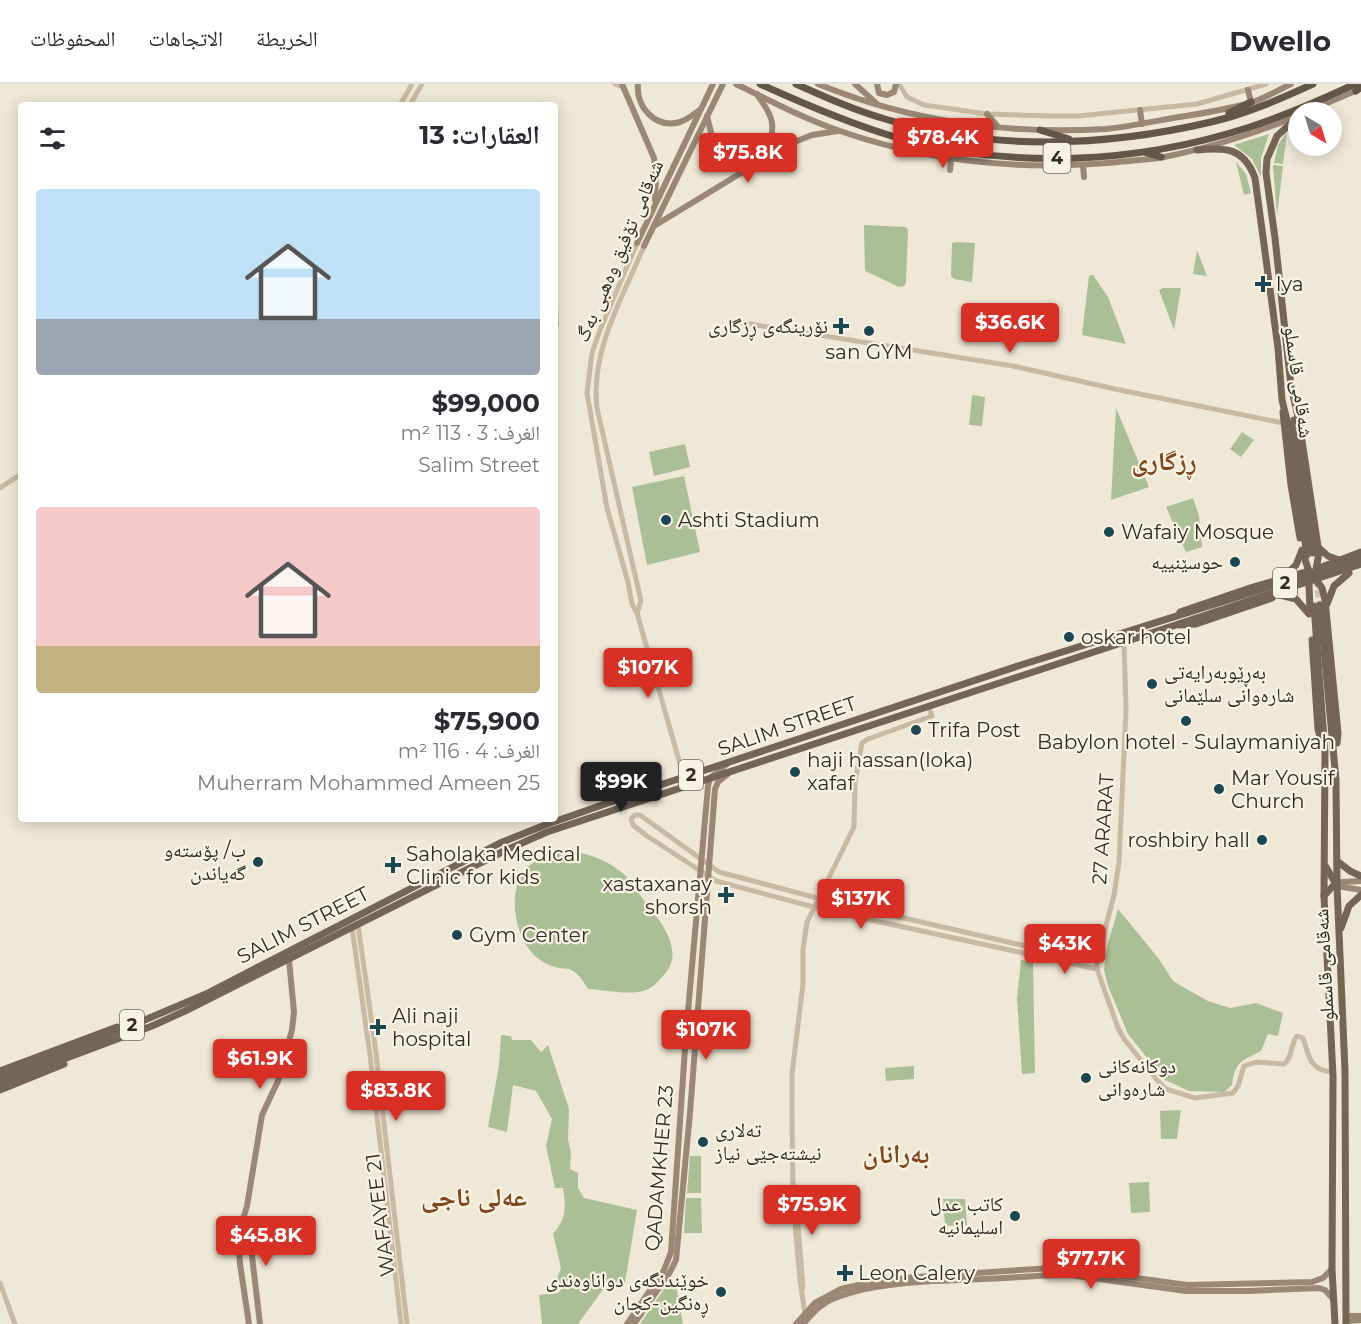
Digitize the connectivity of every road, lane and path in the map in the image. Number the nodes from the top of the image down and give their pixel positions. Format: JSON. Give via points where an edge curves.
{"nodes":[{"id":1,"x":412,"y":84,"type":"edge"},
{"id":2,"x":422,"y":84,"type":"edge"},
{"id":3,"x":615,"y":84,"type":"edge"},
{"id":4,"x":638,"y":84,"type":"edge"},
{"id":5,"x":713,"y":84,"type":"edge"},
{"id":6,"x":723,"y":84,"type":"edge"},
{"id":7,"x":760,"y":84,"type":"edge"},
{"id":8,"x":796,"y":84,"type":"edge"},
{"id":9,"x":818,"y":84,"type":"edge"},
{"id":10,"x":855,"y":84,"type":"edge"},
{"id":11,"x":877,"y":84,"type":"edge"},
{"id":12,"x":897,"y":84,"type":"edge"},
{"id":13,"x":1266,"y":84,"type":"edge"},
{"id":14,"x":1291,"y":84,"type":"edge"},
{"id":15,"x":1313,"y":84,"type":"edge"},
{"id":16,"x":738,"y":85,"type":"edge"},
{"id":17,"x":622,"y":86,"type":"edge"},
{"id":18,"x":1358,"y":88,"type":"edge"},
{"id":19,"x":1248,"y":90,"type":"junction"},
{"id":20,"x":757,"y":94,"type":"junction"},
{"id":21,"x":402,"y":102,"type":"edge"},
{"id":22,"x":412,"y":102,"type":"edge"},
{"id":23,"x":1251,"y":102,"type":"junction"},
{"id":24,"x":1328,"y":102,"type":"edge"},
{"id":25,"x":879,"y":106,"type":"junction"},
{"id":26,"x":701,"y":110,"type":"junction"},
{"id":27,"x":1140,"y":110,"type":"junction"},
{"id":28,"x":987,"y":114,"type":"junction"},
{"id":29,"x":707,"y":116,"type":"junction"},
{"id":30,"x":1288,"y":120,"type":"edge"},
{"id":31,"x":1211,"y":122,"type":"junction"},
{"id":32,"x":1142,"y":124,"type":"junction"},
{"id":33,"x":1288,"y":125,"type":"edge"},
{"id":34,"x":999,"y":128,"type":"junction"},
{"id":35,"x":1040,"y":130,"type":"junction"},
{"id":36,"x":839,"y":131,"type":"junction"},
{"id":37,"x":1074,"y":141,"type":"junction"},
{"id":38,"x":1197,"y":150,"type":"junction"},
{"id":39,"x":1144,"y":152,"type":"junction"},
{"id":40,"x":1161,"y":157,"type":"junction"},
{"id":41,"x":951,"y":159,"type":"junction"},
{"id":42,"x":1083,"y":165,"type":"junction"},
{"id":43,"x":950,"y":170,"type":"dead end"},
{"id":44,"x":1084,"y":177,"type":"dead end"},
{"id":45,"x":1268,"y":197,"type":"junction"},
{"id":46,"x":1258,"y":198,"type":"junction"},
{"id":47,"x":654,"y":204,"type":"junction"},
{"id":48,"x":654,"y":226,"type":"junction"},
{"id":49,"x":637,"y":243,"type":"joint"},
{"id":50,"x":644,"y":246,"type":"joint"},
{"id":51,"x":731,"y":321,"type":"dead end"},
{"id":52,"x":1282,"y":400,"type":"junction"},
{"id":53,"x":1283,"y":423,"type":"junction"},
{"id":54,"x":18,"y":476,"type":"edge"},
{"id":55,"x":0,"y":488,"type":"edge"},
{"id":56,"x":1361,"y":552,"type":"edge"},
{"id":57,"x":1311,"y":554,"type":"junction"},
{"id":58,"x":1361,"y":558,"type":"edge"},
{"id":59,"x":1339,"y":560,"type":"junction"},
{"id":60,"x":1327,"y":564,"type":"junction"},
{"id":61,"x":1361,"y":564,"type":"edge"},
{"id":62,"x":1361,"y":568,"type":"edge"},
{"id":63,"x":1312,"y":572,"type":"junction"},
{"id":64,"x":1349,"y":573,"type":"junction"},
{"id":65,"x":1296,"y":574,"type":"junction"},
{"id":66,"x":1332,"y":578,"type":"junction"},
{"id":67,"x":1277,"y":580,"type":"junction"},
{"id":68,"x":1319,"y":583,"type":"junction"},
{"id":69,"x":1301,"y":587,"type":"junction"},
{"id":70,"x":1309,"y":588,"type":"junction"},
{"id":71,"x":1323,"y":591,"type":"junction"},
{"id":72,"x":1280,"y":595,"type":"junction"},
{"id":73,"x":1320,"y":605,"type":"junction"},
{"id":74,"x":1210,"y":609,"type":"junction"},
{"id":75,"x":637,"y":614,"type":"junction"},
{"id":76,"x":1310,"y":615,"type":"junction"},
{"id":77,"x":1173,"y":622,"type":"junction"},
{"id":78,"x":1124,"y":642,"type":"junction"},
{"id":79,"x":928,"y":706,"type":"junction"},
{"id":80,"x":1325,"y":753,"type":"junction"},
{"id":81,"x":730,"y":763,"type":"junction"},
{"id":82,"x":730,"y":773,"type":"junction"},
{"id":83,"x":684,"y":778,"type":"junction"},
{"id":84,"x":710,"y":778,"type":"junction"},
{"id":85,"x":558,"y":821,"type":"edge"},
{"id":86,"x":554,"y":822,"type":"edge"},
{"id":87,"x":1325,"y":856,"type":"junction"},
{"id":88,"x":700,"y":860,"type":"junction"},
{"id":89,"x":1337,"y":864,"type":"junction"},
{"id":90,"x":708,"y":865,"type":"junction"},
{"id":91,"x":1325,"y":865,"type":"junction"},
{"id":92,"x":700,"y":870,"type":"junction"},
{"id":93,"x":436,"y":875,"type":"junction"},
{"id":94,"x":707,"y":876,"type":"junction"},
{"id":95,"x":1361,"y":876,"type":"edge"},
{"id":96,"x":424,"y":881,"type":"junction"},
{"id":97,"x":1361,"y":881,"type":"edge"},
{"id":98,"x":441,"y":884,"type":"junction"},
{"id":99,"x":1337,"y":886,"type":"junction"},
{"id":100,"x":1361,"y":890,"type":"edge"},
{"id":101,"x":427,"y":891,"type":"junction"},
{"id":102,"x":1361,"y":895,"type":"edge"},
{"id":103,"x":1324,"y":896,"type":"junction"},
{"id":104,"x":817,"y":898,"type":"junction"},
{"id":105,"x":813,"y":907,"type":"junction"},
{"id":106,"x":355,"y":926,"type":"junction"},
{"id":107,"x":1339,"y":942,"type":"junction"},
{"id":108,"x":290,"y":960,"type":"junction"},
{"id":109,"x":1097,"y":960,"type":"junction"},
{"id":110,"x":1097,"y":969,"type":"junction"},
{"id":111,"x":146,"y":1019,"type":"junction"},
{"id":112,"x":152,"y":1026,"type":"junction"},
{"id":113,"x":0,"y":1071,"type":"edge"},
{"id":114,"x":1332,"y":1072,"type":"junction"},
{"id":115,"x":0,"y":1077,"type":"edge"},
{"id":116,"x":0,"y":1083,"type":"edge"},
{"id":117,"x":0,"y":1090,"type":"edge"},
{"id":118,"x":242,"y":1223,"type":"junction"},
{"id":119,"x":1346,"y":1234,"type":"junction"},
{"id":120,"x":1332,"y":1235,"type":"junction"},
{"id":121,"x":1332,"y":1244,"type":"junction"},
{"id":122,"x":1346,"y":1245,"type":"junction"},
{"id":123,"x":1332,"y":1269,"type":"junction"},
{"id":124,"x":0,"y":1283,"type":"edge"},
{"id":125,"x":1335,"y":1301,"type":"junction"},
{"id":126,"x":805,"y":1314,"type":"junction"},
{"id":127,"x":1361,"y":1316,"type":"edge"},
{"id":128,"x":1346,"y":1320,"type":"edge"},
{"id":129,"x":1361,"y":1320,"type":"edge"},
{"id":130,"x":15,"y":1324,"type":"edge"},
{"id":131,"x":249,"y":1324,"type":"edge"},
{"id":132,"x":260,"y":1324,"type":"edge"},
{"id":133,"x":401,"y":1324,"type":"edge"},
{"id":134,"x":407,"y":1324,"type":"edge"},
{"id":135,"x":627,"y":1324,"type":"edge"},
{"id":136,"x":634,"y":1324,"type":"edge"},
{"id":137,"x":796,"y":1324,"type":"edge"},
{"id":138,"x":804,"y":1324,"type":"edge"},
{"id":139,"x":1335,"y":1324,"type":"edge"}],
"edges":[{"from":1,"to":21,"type":"street"},
{"from":2,"to":22,"type":"street"},
{"from":3,"to":17,"type":"street"},
{"from":4,"to":26,"type":"main road","via":[[642,107],[660,121],[680,122]]},
{"from":5,"to":26,"type":"main road","name":"شەقامی تۆفیق وەهبی بەگ"},
{"from":6,"to":29,"type":"main road","name":"شەقامی تۆفیق وەهبی بەگ"},
{"from":7,"to":39,"type":"highway","number":"4","via":[[845,121],[955,151],[1054,158]]},
{"from":8,"to":37,"type":"highway","number":"4","via":[[842,105],[914,127],[999,140]]},
{"from":9,"to":25,"type":"main road"},
{"from":10,"to":25,"type":"main road"},
{"from":11,"to":12,"type":"main road","via":[[879,93],[887,95],[894,92]]},
{"from":12,"to":28,"type":"street","via":[[919,104]]},
{"from":13,"to":19,"type":"street"},
{"from":14,"to":23,"type":"main road"},
{"from":15,"to":31,"type":"highway","number":"4","via":[[1260,107]]},
{"from":16,"to":20,"type":"main road"},
{"from":17,"to":47,"type":"main road","via":[[654,159]]},
{"from":18,"to":24,"type":"main road"},
{"from":18,"to":39,"type":"highway","number":"4","via":[[1252,126]]},
{"from":19,"to":23,"type":"main road"},
{"from":19,"to":27,"type":"street","via":[[1197,104]]},
{"from":20,"to":29,"type":"main road","via":[[769,114],[772,130],[766,146],[753,156],[736,158],[724,153],[714,142]]},
{"from":20,"to":36,"type":"main road"},
{"from":23,"to":31,"type":"highway"},
{"from":23,"to":32,"type":"main road"},
{"from":25,"to":34,"type":"main road"},
{"from":26,"to":47,"type":"main road","name":"شەقامی تۆفیق وەهبی بەگ"},
{"from":27,"to":28,"type":"street","via":[[1077,116]]},
{"from":27,"to":32,"type":"main road"},
{"from":28,"to":34,"type":"main road"},
{"from":29,"to":48,"type":"main road","name":"شەقامی تۆفیق وەهبی بەگ"},
{"from":30,"to":38,"type":"main road"},
{"from":31,"to":37,"type":"highway","number":"4","via":[[1144,135]]},
{"from":32,"to":35,"type":"main road"},
{"from":33,"to":45,"type":"main road","name":"شەقامی قاسملو","via":[[1273,143],[1266,166]]},
{"from":34,"to":35,"type":"main road"},
{"from":35,"to":37,"type":"highway"},
{"from":36,"to":41,"type":"main road"},
{"from":36,"to":48,"type":"main road","via":[[813,135],[788,145]]},
{"from":38,"to":40,"type":"main road"},
{"from":38,"to":46,"type":"main road","name":"شەقامی قاسملو","via":[[1227,150],[1241,156],[1252,170]]},
{"from":39,"to":40,"type":"highway"},
{"from":40,"to":42,"type":"main road"},
{"from":41,"to":42,"type":"main road","via":[[1013,165]]},
{"from":41,"to":43,"type":"main road"},
{"from":42,"to":44,"type":"main road"},
{"from":45,"to":46,"type":"main road"},
{"from":45,"to":57,"type":"main road","name":"شەقامی قاسملو"},
{"from":46,"to":52,"type":"main road","name":"شەقامی قاسملو"},
{"from":47,"to":49,"type":"main road","name":"شەقامی تۆفیق وەهبی بەگ"},
{"from":48,"to":50,"type":"main road","name":"شەقامی تۆفیق وەهبی بەگ"},
{"from":49,"to":75,"type":"street","name":"شەقامی تۆفیق وەهبی بەگ","via":[[592,353],[587,393],[608,508]]},
{"from":50,"to":75,"type":"street","name":"شەقامی تۆفیق وەهبی بەگ","via":[[607,335],[596,381],[597,408],[641,601]]},
{"from":51,"to":53,"type":"street","via":[[1013,366]]},
{"from":52,"to":53,"type":"main road"},
{"from":52,"to":57,"type":"main road","name":"شەقامی قاسملو"},
{"from":53,"to":57,"type":"main road"},
{"from":54,"to":55,"type":"street"},
{"from":56,"to":59,"type":"main road"},
{"from":57,"to":59,"type":"main road"},
{"from":57,"to":63,"type":"main road"},
{"from":57,"to":63,"type":"main road"},
{"from":57,"to":67,"type":"main road"},
{"from":58,"to":74,"type":"main road","name":"SALIM STREET","number":"2"},
{"from":59,"to":60,"type":"main road"},
{"from":60,"to":63,"type":"main road"},
{"from":60,"to":66,"type":"main road","via":[[1325,573]]},
{"from":61,"to":74,"type":"main road","name":"SALIM STREET","number":"2"},
{"from":62,"to":64,"type":"main road"},
{"from":63,"to":65,"type":"main road"},
{"from":63,"to":68,"type":"main road"},
{"from":63,"to":70,"type":"main road"},
{"from":64,"to":66,"type":"main road"},
{"from":64,"to":73,"type":"main road"},
{"from":65,"to":67,"type":"main road"},
{"from":65,"to":69,"type":"main road","via":[[1304,580]]},
{"from":66,"to":68,"type":"main road"},
{"from":67,"to":77,"type":"main road","via":[[1189,608]]},
{"from":68,"to":71,"type":"main road"},
{"from":69,"to":70,"type":"main road"},
{"from":69,"to":72,"type":"main road"},
{"from":70,"to":71,"type":"main road"},
{"from":70,"to":76,"type":"main road"},
{"from":71,"to":73,"type":"main road"},
{"from":72,"to":76,"type":"main road","via":[[1296,599]]},
{"from":72,"to":77,"type":"main road","via":[[1196,624]]},
{"from":73,"to":80,"type":"main road","name":"شەقامی قاسملو"},
{"from":73,"to":89,"type":"main road","name":"شەقامی قاسملو","via":[[1338,733]]},
{"from":74,"to":77,"type":"main road","name":"SALIM STREET","number":"2"},
{"from":75,"to":83,"type":"street","name":"شەقامی تۆفیق وەهبی بەگ"},
{"from":76,"to":80,"type":"main road","via":[[1318,729]]},
{"from":77,"to":78,"type":"main road","name":"SALIM STREET","number":"2"},
{"from":77,"to":81,"type":"main road","name":"SALIM STREET","number":"2","via":[[1047,656]]},
{"from":78,"to":79,"type":"main road","name":"SALIM STREET","number":"2"},
{"from":78,"to":109,"type":"street","name":"27 ARARAT","via":[[1119,862]]},
{"from":79,"to":82,"type":"main road","name":"SALIM STREET","number":"2"},
{"from":79,"to":104,"type":"street","via":[[932,716],[862,743],[855,782],[854,827]]},
{"from":80,"to":87,"type":"main road","name":"شەقامی قاسملو"},
{"from":81,"to":83,"type":"main road","name":"SALIM STREET","number":"2"},
{"from":81,"to":84,"type":"main road"},
{"from":82,"to":84,"type":"main road","name":"SALIM STREET","number":"2"},
{"from":82,"to":90,"type":"main road","name":"QADAMKHER 23","via":[[716,785]]},
{"from":83,"to":85,"type":"main road","name":"SALIM STREET","number":"2"},
{"from":84,"to":88,"type":"main road","name":"QADAMKHER 23"},
{"from":84,"to":98,"type":"main road","name":"SALIM STREET","number":"2","via":[[547,832]]},
{"from":86,"to":93,"type":"main road","name":"SALIM STREET","number":"2"},
{"from":87,"to":89,"type":"main road","via":[[1331,867]]},
{"from":87,"to":91,"type":"main road","name":"شەقامی قاسملو"},
{"from":88,"to":90,"type":"street"},
{"from":88,"to":92,"type":"main road","name":"QADAMKHER 23"},
{"from":88,"to":92,"type":"street","via":[[640,815],[632,817],[634,826]]},
{"from":89,"to":95,"type":"main road"},
{"from":89,"to":99,"type":"main road","name":"شەقامی قاسملو"},
{"from":90,"to":94,"type":"main road","name":"QADAMKHER 23"},
{"from":90,"to":104,"type":"street","via":[[718,872]]},
{"from":91,"to":99,"type":"main road"},
{"from":91,"to":103,"type":"main road","name":"شەقامی قاسملو"},
{"from":92,"to":94,"type":"street"},
{"from":92,"to":135,"type":"main road","name":"QADAMKHER 23","via":[[671,1252],[664,1270]]},
{"from":93,"to":96,"type":"main road","name":"SALIM STREET","number":"2"},
{"from":93,"to":98,"type":"main road"},
{"from":94,"to":105,"type":"street"},
{"from":94,"to":136,"type":"main road","name":"QADAMKHER 23","via":[[676,1260]]},
{"from":96,"to":101,"type":"main road"},
{"from":96,"to":111,"type":"main road","name":"SALIM STREET","number":"2","via":[[206,994]]},
{"from":97,"to":99,"type":"main road"},
{"from":98,"to":101,"type":"main road","name":"SALIM STREET","number":"2"},
{"from":99,"to":100,"type":"main road"},
{"from":99,"to":103,"type":"main road"},
{"from":99,"to":107,"type":"main road","name":"شەقامی قاسملو"},
{"from":101,"to":106,"type":"main road","name":"SALIM STREET","number":"2"},
{"from":102,"to":107,"type":"main road","via":[[1348,908]]},
{"from":103,"to":114,"type":"main road","name":"شەقامی قاسملو"},
{"from":104,"to":105,"type":"street"},
{"from":104,"to":109,"type":"street"},
{"from":105,"to":110,"type":"street"},
{"from":105,"to":126,"type":"street","via":[[807,922],[792,1074],[793,1200]]},
{"from":106,"to":108,"type":"main road","name":"SALIM STREET","number":"2"},
{"from":106,"to":133,"type":"street","name":"WAFAYEE 21"},
{"from":106,"to":134,"type":"street","name":"WAFAYEE 21","via":[[375,1045]]},
{"from":107,"to":119,"type":"main road","name":"شەقامی قاسملو"},
{"from":108,"to":112,"type":"main road","name":"SALIM STREET","number":"2"},
{"from":108,"to":118,"type":"main road","via":[[292,1030],[280,1074],[262,1115]]},
{"from":109,"to":110,"type":"street","name":"27 ARARAT"},
{"from":110,"to":114,"type":"street","name":"27 ARARAT","via":[[1124,1039],[1167,1089],[1195,1098],[1235,1091],[1242,1069],[1250,1062],[1284,1064],[1297,1036],[1301,1036],[1313,1064]]},
{"from":111,"to":113,"type":"main road","name":"SALIM STREET"},
{"from":111,"to":115,"type":"main road","name":"SALIM STREET","number":"2"},
{"from":112,"to":116,"type":"main road","name":"SALIM STREET","number":"2"},
{"from":112,"to":117,"type":"main road","name":"SALIM STREET"},
{"from":114,"to":120,"type":"main road","name":"شەقامی قاسملو"},
{"from":118,"to":131,"type":"main road","via":[[239,1253]]},
{"from":118,"to":132,"type":"main road","via":[[250,1239]]},
{"from":119,"to":120,"type":"main road"},
{"from":119,"to":122,"type":"main road","name":"شەقامی قاسملو"},
{"from":120,"to":121,"type":"main road","name":"شەقامی قاسملو"},
{"from":121,"to":122,"type":"main road"},
{"from":121,"to":123,"type":"main road","name":"شەقامی قاسملو"},
{"from":122,"to":128,"type":"main road","name":"شەقامی قاسملو"},
{"from":123,"to":125,"type":"main road","name":"شەقامی قاسملو"},
{"from":123,"to":126,"type":"main road","via":[[1312,1282],[1226,1285],[1187,1284],[1066,1268],[915,1277],[849,1286],[821,1298]]},
{"from":124,"to":130,"type":"street"},
{"from":125,"to":138,"type":"main road","via":[[1318,1288],[1186,1291],[1052,1275],[872,1288],[826,1302]]},
{"from":125,"to":139,"type":"main road","name":"شەقامی قاسملو"},
{"from":126,"to":137,"type":"main road"},
{"from":127,"to":128,"type":"main road"},
{"from":128,"to":129,"type":"main road"}]}
